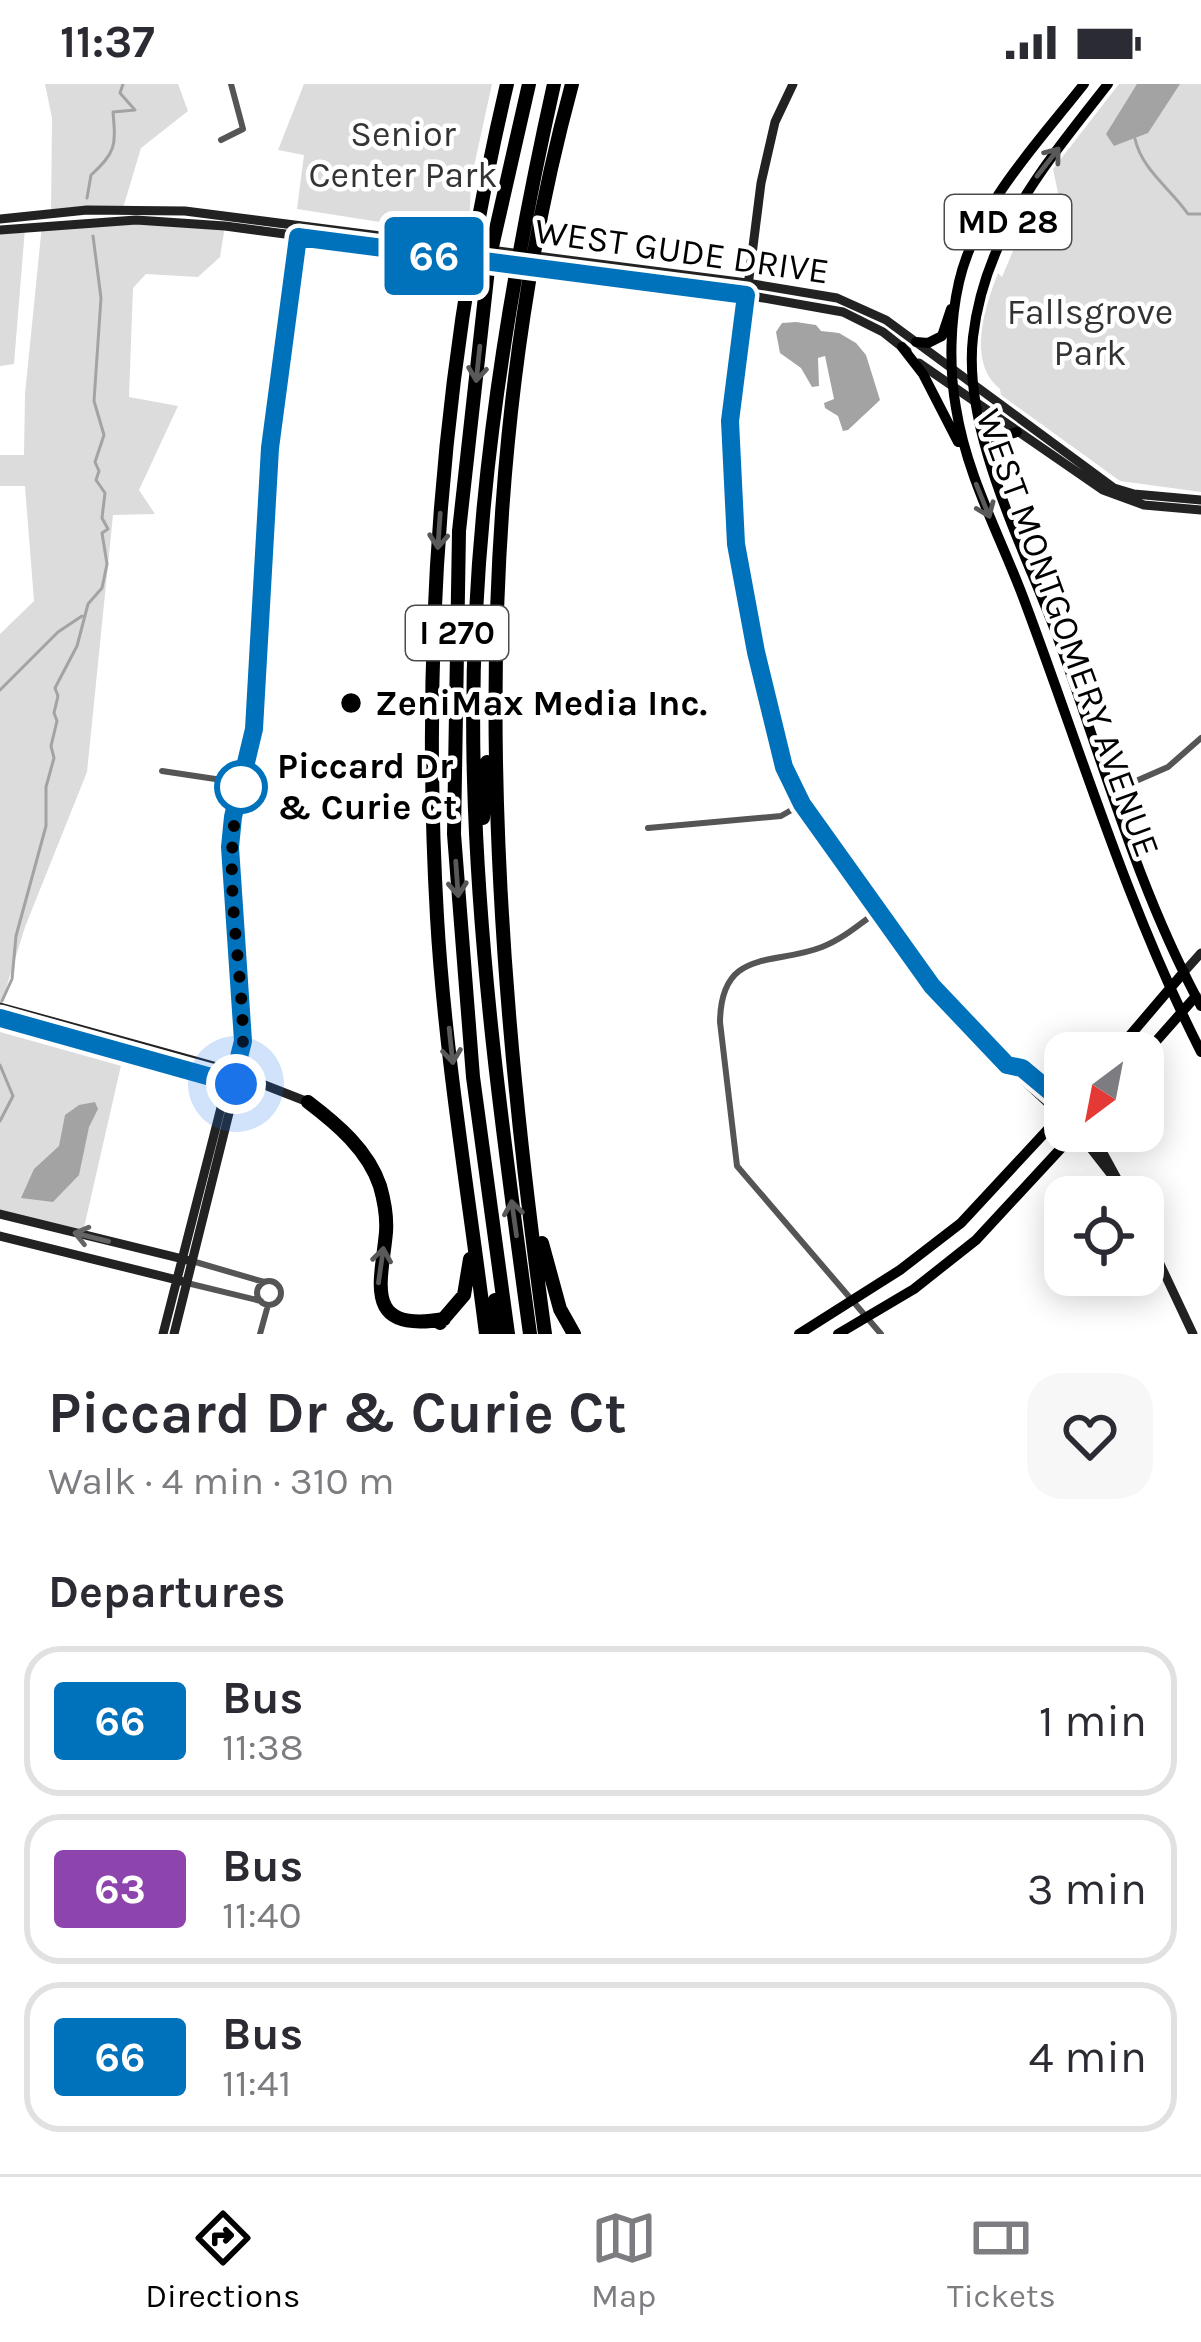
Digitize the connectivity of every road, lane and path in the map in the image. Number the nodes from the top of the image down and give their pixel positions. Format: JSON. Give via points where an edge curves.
{"nodes":[{"id":1,"x":231,"y":84,"type":"edge"},
{"id":2,"x":507,"y":84,"type":"edge"},
{"id":3,"x":529,"y":84,"type":"edge"},
{"id":4,"x":554,"y":84,"type":"edge"},
{"id":5,"x":572,"y":84,"type":"edge"},
{"id":6,"x":793,"y":84,"type":"edge"},
{"id":7,"x":1084,"y":84,"type":"edge"},
{"id":8,"x":1108,"y":84,"type":"edge"},
{"id":9,"x":221,"y":140,"type":"dead end"},
{"id":10,"x":0,"y":220,"type":"edge"},
{"id":11,"x":0,"y":230,"type":"edge"},
{"id":12,"x":298,"y":232,"type":"junction"},
{"id":13,"x":958,"y":283,"type":"junction"},
{"id":14,"x":747,"y":289,"type":"junction"},
{"id":15,"x":916,"y":342,"type":"junction"},
{"id":16,"x":902,"y":347,"type":"junction"},
{"id":17,"x":953,"y":370,"type":"junction"},
{"id":18,"x":974,"y":386,"type":"junction"},
{"id":19,"x":953,"y":388,"type":"junction"},
{"id":20,"x":975,"y":402,"type":"junction"},
{"id":21,"x":1017,"y":431,"type":"junction"},
{"id":22,"x":967,"y":461,"type":"junction"},
{"id":23,"x":994,"y":467,"type":"junction"},
{"id":24,"x":1201,"y":500,"type":"edge"},
{"id":25,"x":1201,"y":509,"type":"edge"},
{"id":26,"x":494,"y":669,"type":"junction"},
{"id":27,"x":1201,"y":738,"type":"edge"},
{"id":28,"x":162,"y":771,"type":"dead end"},
{"id":29,"x":242,"y":783,"type":"junction"},
{"id":30,"x":1113,"y":791,"type":"junction"},
{"id":31,"x":802,"y":804,"type":"junction"},
{"id":32,"x":648,"y":828,"type":"dead end"},
{"id":33,"x":478,"y":883,"type":"junction"},
{"id":34,"x":878,"y":910,"type":"junction"},
{"id":35,"x":1201,"y":953,"type":"edge"},
{"id":36,"x":1184,"y":972,"type":"junction"},
{"id":37,"x":1170,"y":990,"type":"junction"},
{"id":38,"x":1199,"y":997,"type":"edge"},
{"id":39,"x":0,"y":1007,"type":"edge"},
{"id":40,"x":1181,"y":1013,"type":"junction"},
{"id":41,"x":0,"y":1018,"type":"edge"},
{"id":42,"x":1133,"y":1032,"type":"edge"},
{"id":43,"x":1164,"y":1033,"type":"joint"},
{"id":44,"x":1192,"y":1034,"type":"junction"},
{"id":45,"x":1201,"y":1052,"type":"edge"},
{"id":46,"x":233,"y":1080,"type":"junction"},
{"id":47,"x":455,"y":1087,"type":"junction"},
{"id":48,"x":1044,"y":1096,"type":"edge"},
{"id":49,"x":308,"y":1102,"type":"joint"},
{"id":50,"x":1044,"y":1134,"type":"edge"},
{"id":51,"x":1058,"y":1152,"type":"edge"},
{"id":52,"x":1093,"y":1152,"type":"edge"},
{"id":53,"x":1111,"y":1176,"type":"edge"},
{"id":54,"x":527,"y":1178,"type":"junction"},
{"id":55,"x":488,"y":1186,"type":"junction"},
{"id":56,"x":0,"y":1214,"type":"edge"},
{"id":57,"x":0,"y":1236,"type":"edge"},
{"id":58,"x":188,"y":1260,"type":"junction"},
{"id":59,"x":1164,"y":1273,"type":"edge"},
{"id":60,"x":182,"y":1282,"type":"junction"},
{"id":61,"x":264,"y":1282,"type":"junction"},
{"id":62,"x":853,"y":1301,"type":"junction"},
{"id":63,"x":264,"y":1303,"type":"junction"},
{"id":64,"x":864,"y":1318,"type":"junction"},
{"id":65,"x":444,"y":1319,"type":"junction"},
{"id":66,"x":163,"y":1334,"type":"edge"},
{"id":67,"x":174,"y":1334,"type":"edge"},
{"id":68,"x":260,"y":1334,"type":"edge"},
{"id":69,"x":427,"y":1334,"type":"edge"},
{"id":70,"x":486,"y":1334,"type":"edge"},
{"id":71,"x":497,"y":1334,"type":"edge"},
{"id":72,"x":508,"y":1334,"type":"edge"},
{"id":73,"x":530,"y":1334,"type":"edge"},
{"id":74,"x":545,"y":1334,"type":"edge"},
{"id":75,"x":574,"y":1334,"type":"edge"},
{"id":76,"x":799,"y":1334,"type":"edge"},
{"id":77,"x":838,"y":1334,"type":"edge"},
{"id":78,"x":867,"y":1334,"type":"edge"},
{"id":79,"x":881,"y":1334,"type":"edge"},
{"id":80,"x":1193,"y":1334,"type":"edge"}],
"edges":[{"from":1,"to":9,"type":"street","via":[[243,129]]},
{"from":2,"to":47,"type":"highway","number":"I 270","one_way":true,"via":[[449,427],[432,645],[437,922]]},
{"from":3,"to":55,"type":"highway","number":"I 270","one_way":true,"via":[[489,260],[459,531],[454,834]]},
{"from":4,"to":33,"type":"highway","number":"I 270","via":[[517,249],[490,432],[476,608]]},
{"from":5,"to":26,"type":"highway","number":"I 270","via":[[522,309],[500,506]]},
{"from":6,"to":14,"type":"street","via":[[766,156]]},
{"from":7,"to":13,"type":"main road","name":"WEST MONTGOMERY AVENUE","number":"MD 28","via":[[989,209]]},
{"from":18,"to":8,"type":"main road","name":"WEST MONTGOMERY AVENUE","number":"MD 28","one_way":true,"via":[[977,312],[1005,227]]},
{"from":10,"to":12,"type":"street","name":"WEST GUDE DRIVE","via":[[123,208]]},
{"from":11,"to":12,"type":"street","name":"WEST GUDE DRIVE","via":[[136,220]]},
{"from":12,"to":14,"type":"street","name":"WEST GUDE DRIVE"},
{"from":12,"to":29,"type":"street","via":[[270,448],[254,729]]},
{"from":13,"to":15,"type":"main road","via":[[942,336]]},
{"from":13,"to":17,"type":"main road","name":"WEST MONTGOMERY AVENUE","number":"MD 28"},
{"from":14,"to":15,"type":"street","name":"WEST GUDE DRIVE","via":[[837,298]]},
{"from":14,"to":16,"type":"street","name":"WEST GUDE DRIVE","via":[[843,312]]},
{"from":14,"to":31,"type":"street","via":[[730,421],[736,544],[784,767]]},
{"from":15,"to":17,"type":"street","name":"WEST GUDE DRIVE"},
{"from":16,"to":19,"type":"street","name":"WEST GUDE DRIVE"},
{"from":16,"to":22,"type":"main road"},
{"from":17,"to":18,"type":"street","name":"WEST GUDE DRIVE"},
{"from":17,"to":19,"type":"main road","name":"WEST MONTGOMERY AVENUE","number":"MD 28"},
{"from":18,"to":20,"type":"main road","number":"MD 28"},
{"from":18,"to":24,"type":"street","name":"WEST GUDE DRIVE","via":[[1114,488]]},
{"from":19,"to":20,"type":"street","name":"WEST GUDE DRIVE"},
{"from":19,"to":22,"type":"main road","name":"WEST MONTGOMERY AVENUE","number":"MD 28"},
{"from":20,"to":21,"type":"street","name":"WEST GUDE DRIVE"},
{"from":20,"to":23,"type":"main road","number":"MD 28"},
{"from":21,"to":23,"type":"main road","via":[[994,442]]},
{"from":21,"to":25,"type":"street","name":"WEST GUDE DRIVE","via":[[1123,500]]},
{"from":22,"to":37,"type":"main road","name":"WEST MONTGOMERY AVENUE","number":"MD 28","one_way":true},
{"from":23,"to":30,"type":"main road","name":"WEST MONTGOMERY AVENUE","number":"MD 28"},
{"from":26,"to":33,"type":"highway"},
{"from":26,"to":54,"type":"highway","number":"I 270","via":[[499,862]]},
{"from":27,"to":30,"type":"street","via":[[1168,766]]},
{"from":28,"to":29,"type":"street"},
{"from":29,"to":46,"type":"street","via":[[230,847],[243,1041]]},
{"from":30,"to":36,"type":"main road","name":"WEST MONTGOMERY AVENUE","number":"MD 28"},
{"from":31,"to":32,"type":"street","via":[[781,816]]},
{"from":31,"to":34,"type":"street"},
{"from":73,"to":33,"type":"highway","number":"I 270","one_way":true},
{"from":34,"to":48,"type":"street","via":[[932,986]]},
{"from":34,"to":62,"type":"street","via":[[824,947],[755,961],[735,975],[720,1005],[736,1166]]},
{"from":35,"to":36,"type":"street"},
{"from":36,"to":37,"type":"main road"},
{"from":36,"to":38,"type":"main road","number":"MD 28"},
{"from":37,"to":40,"type":"main road","name":"WEST MONTGOMERY AVENUE","number":"MD 28"},
{"from":37,"to":42,"type":"main road"},
{"from":38,"to":40,"type":"main road"},
{"from":39,"to":46,"type":"street"},
{"from":40,"to":43,"type":"main road"},
{"from":40,"to":44,"type":"main road","number":"MD 28"},
{"from":41,"to":46,"type":"street"},
{"from":43,"to":44,"type":"main road"},
{"from":44,"to":45,"type":"main road","number":"MD 28"},
{"from":46,"to":49,"type":"street"},
{"from":46,"to":58,"type":"street"},
{"from":47,"to":65,"type":"highway","via":[[470,1258],[464,1295]]},
{"from":47,"to":70,"type":"highway","number":"I 270"},
{"from":65,"to":49,"type":"highway","one_way":true,"via":[[413,1330],[387,1315],[378,1297],[386,1227],[380,1186],[362,1151]]},
{"from":50,"to":62,"type":"main road","via":[[961,1223]]},
{"from":51,"to":64,"type":"main road","via":[[976,1240]]},
{"from":52,"to":53,"type":"street"},
{"from":54,"to":74,"type":"highway","number":"I 270"},
{"from":54,"to":75,"type":"highway","via":[[552,1288]]},
{"from":55,"to":71,"type":"highway"},
{"from":55,"to":72,"type":"highway","number":"I 270"},
{"from":58,"to":56,"type":"street","one_way":true},
{"from":57,"to":60,"type":"street"},
{"from":58,"to":60,"type":"street"},
{"from":58,"to":61,"type":"street"},
{"from":59,"to":80,"type":"street"},
{"from":60,"to":63,"type":"street"},
{"from":60,"to":66,"type":"street"},
{"from":60,"to":67,"type":"street"},
{"from":61,"to":63,"type":"street"},
{"from":61,"to":63,"type":"street","via":[[281,1288],[279,1300]]},
{"from":62,"to":64,"type":"street"},
{"from":62,"to":76,"type":"main road"},
{"from":63,"to":68,"type":"street"},
{"from":64,"to":77,"type":"main road"},
{"from":64,"to":78,"type":"street"},
{"from":64,"to":79,"type":"street"},
{"from":65,"to":69,"type":"highway"}]}
